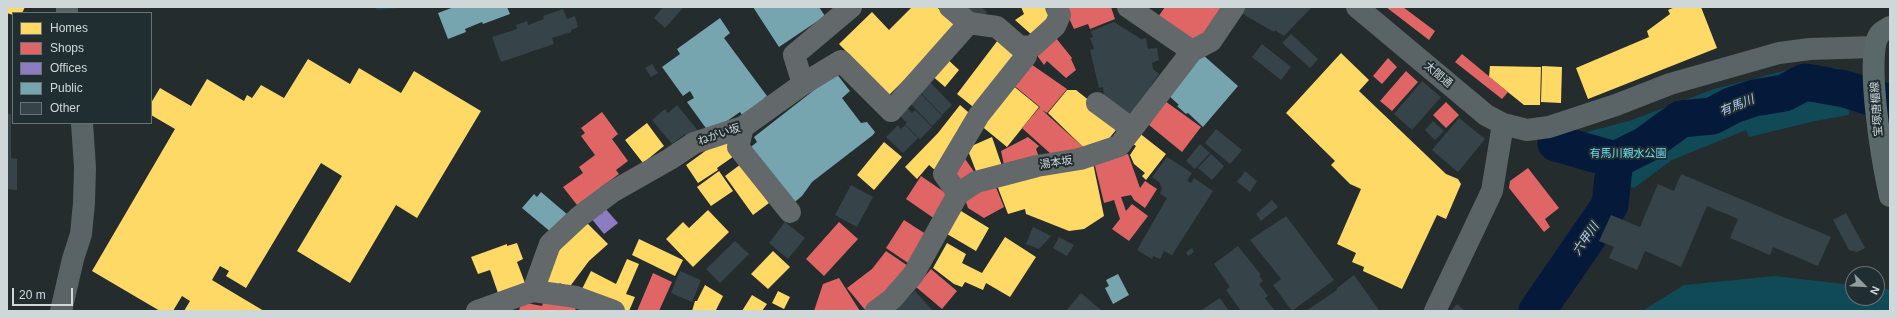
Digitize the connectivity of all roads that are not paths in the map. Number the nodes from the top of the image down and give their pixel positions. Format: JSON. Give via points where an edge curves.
{"nodes":[{"id":1,"x":852,"y":7,"type":"edge"},
{"id":2,"x":950,"y":7,"type":"edge"},
{"id":3,"x":1056,"y":7,"type":"edge"},
{"id":4,"x":1128,"y":7,"type":"edge"},
{"id":5,"x":1234,"y":7,"type":"edge"},
{"id":6,"x":1357,"y":7,"type":"edge"},
{"id":7,"x":969,"y":24,"type":"junction"},
{"id":8,"x":1890,"y":27,"type":"edge"},
{"id":9,"x":1026,"y":47,"type":"junction"},
{"id":10,"x":1882,"y":48,"type":"edge"},
{"id":11,"x":1192,"y":51,"type":"junction"},
{"id":12,"x":804,"y":84,"type":"junction"},
{"id":13,"x":1097,"y":103,"type":"dead end"},
{"id":14,"x":82,"y":124,"type":"edge"},
{"id":15,"x":1503,"y":124,"type":"junction"},
{"id":16,"x":743,"y":127,"type":"junction"},
{"id":17,"x":1131,"y":128,"type":"junction"},
{"id":18,"x":958,"y":194,"type":"junction"},
{"id":19,"x":1890,"y":196,"type":"edge"},
{"id":20,"x":790,"y":212,"type":"dead end"},
{"id":21,"x":533,"y":291,"type":"junction"},
{"id":22,"x":61,"y":311,"type":"edge"},
{"id":23,"x":477,"y":311,"type":"edge"},
{"id":24,"x":614,"y":311,"type":"edge"},
{"id":25,"x":876,"y":311,"type":"edge"},
{"id":26,"x":1435,"y":311,"type":"edge"}],
"edges":[{"from":1,"to":12,"type":"street","via":[[794,55]]},
{"from":2,"to":7,"type":"street"},
{"from":3,"to":9,"type":"street","via":[[1060,15],[1055,26],[1033,46]]},
{"from":4,"to":11,"type":"street"},
{"from":5,"to":11,"type":"street","name":"湯本坂","via":[[1211,41]]},
{"from":6,"to":15,"type":"street","name":"太閤通","via":[[1486,115]]},
{"from":7,"to":9,"type":"street","via":[[997,28],[1020,47]]},
{"from":7,"to":12,"type":"street","name":"ねがい坂","via":[[891,110],[841,61]]},
{"from":8,"to":10,"type":"main road","via":[[1879,34]]},
{"from":9,"to":18,"type":"street","via":[[1026,56],[978,115],[944,174]]},
{"from":10,"to":15,"type":"street","name":"太閤通","via":[[1810,49],[1779,53],[1670,84],[1550,127],[1527,130]]},
{"from":10,"to":19,"type":"main road","name":"宝塚唐櫃線","via":[[1875,85],[1878,138]]},
{"from":11,"to":17,"type":"street","name":"湯本坂"},
{"from":12,"to":16,"type":"street","name":"ねがい坂"},
{"from":13,"to":17,"type":"street"},
{"from":14,"to":22,"type":"street","via":[[85,168],[81,234]]},
{"from":15,"to":26,"type":"street","via":[[1492,191]]},
{"from":16,"to":20,"type":"street","via":[[738,147]]},
{"from":16,"to":21,"type":"street","name":"ねがい坂","via":[[694,143],[612,192],[579,217],[550,244]]},
{"from":17,"to":18,"type":"street","name":"湯本坂","via":[[1119,146],[1080,159],[1037,166],[976,182]]},
{"from":18,"to":25,"type":"street","name":"湯本坂","via":[[913,275],[892,299]]},
{"from":21,"to":23,"type":"street"},
{"from":21,"to":24,"type":"street","via":[[576,296]]}]}
